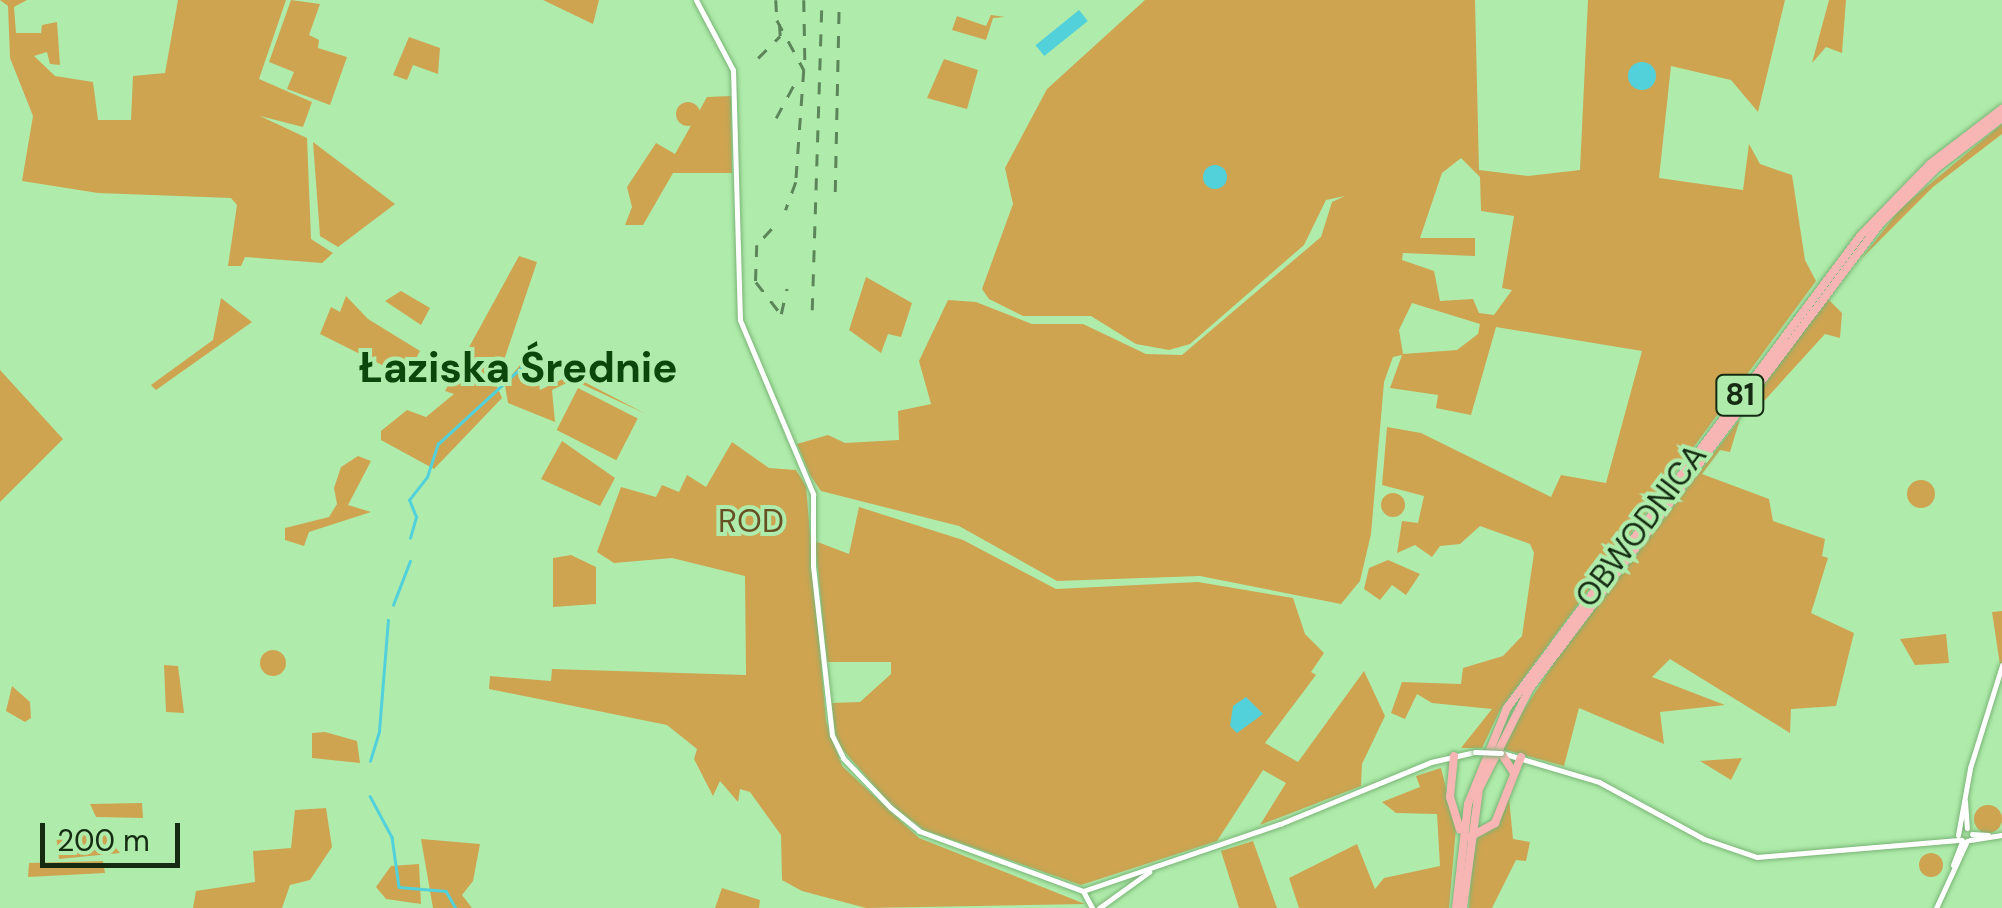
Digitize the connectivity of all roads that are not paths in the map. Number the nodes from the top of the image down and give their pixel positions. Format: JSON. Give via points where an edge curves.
{"nodes":[{"id":1,"x":696,"y":0,"type":"edge"},
{"id":2,"x":2002,"y":109,"type":"edge"},
{"id":3,"x":2002,"y":118,"type":"edge"},
{"id":4,"x":2002,"y":666,"type":"edge"},
{"id":5,"x":1501,"y":753,"type":"junction"},
{"id":6,"x":1450,"y":757,"type":"junction"},
{"id":7,"x":1521,"y":757,"type":"junction"},
{"id":8,"x":1514,"y":773,"type":"junction"},
{"id":9,"x":1468,"y":804,"type":"junction"},
{"id":10,"x":1451,"y":805,"type":"junction"},
{"id":11,"x":1473,"y":814,"type":"junction"},
{"id":12,"x":1484,"y":828,"type":"junction"},
{"id":13,"x":1999,"y":835,"type":"edge"},
{"id":14,"x":1965,"y":836,"type":"junction"},
{"id":15,"x":1465,"y":838,"type":"junction"},
{"id":16,"x":1937,"y":842,"type":"junction"},
{"id":17,"x":1952,"y":842,"type":"junction"},
{"id":18,"x":1959,"y":850,"type":"junction"},
{"id":19,"x":1153,"y":869,"type":"junction"},
{"id":20,"x":1949,"y":878,"type":"junction"},
{"id":21,"x":1082,"y":891,"type":"junction"},
{"id":22,"x":1095,"y":908,"type":"edge"},
{"id":23,"x":1460,"y":908,"type":"edge"},
{"id":24,"x":1936,"y":908,"type":"edge"}],
"edges":[{"from":1,"to":21,"type":"street","via":[[733,70],[740,320],[812,494],[813,566],[836,746],[919,832]]},
{"from":2,"to":9,"type":"main road","name":"OBWODNICA","number":"81","via":[[1930,164],[1861,235],[1507,708]]},
{"from":3,"to":11,"type":"main road","name":"OBWODNICA","number":"81","via":[[1917,185],[1847,266],[1530,688],[1490,757]]},
{"from":4,"to":14,"type":"street","via":[[1965,799]]},
{"from":5,"to":6,"type":"street","bridge":true},
{"from":5,"to":7,"type":"street"},
{"from":5,"to":8,"type":"main road"},
{"from":6,"to":10,"type":"main road"},
{"from":6,"to":19,"type":"street"},
{"from":7,"to":8,"type":"main road"},
{"from":7,"to":16,"type":"street","via":[[1599,782],[1704,839],[1757,857]]},
{"from":8,"to":12,"type":"main road","via":[[1495,823]]},
{"from":9,"to":10,"type":"main road"},
{"from":9,"to":15,"type":"main road","name":"OBWODNICA","number":"81"},
{"from":10,"to":15,"type":"main road"},
{"from":11,"to":12,"type":"main road"},
{"from":11,"to":15,"type":"main road","name":"OBWODNICA","number":"81"},
{"from":12,"to":15,"type":"main road"},
{"from":13,"to":14,"type":"street"},
{"from":14,"to":16,"type":"street"},
{"from":14,"to":17,"type":"street"},
{"from":14,"to":18,"type":"street"},
{"from":14,"to":20,"type":"street"},
{"from":15,"to":23,"type":"main road","name":"OBWODNICA","number":"81"},
{"from":16,"to":17,"type":"street"},
{"from":17,"to":18,"type":"street"},
{"from":18,"to":20,"type":"street"},
{"from":19,"to":21,"type":"street"},
{"from":19,"to":22,"type":"street"},
{"from":20,"to":24,"type":"street"},
{"from":21,"to":22,"type":"street"}]}
